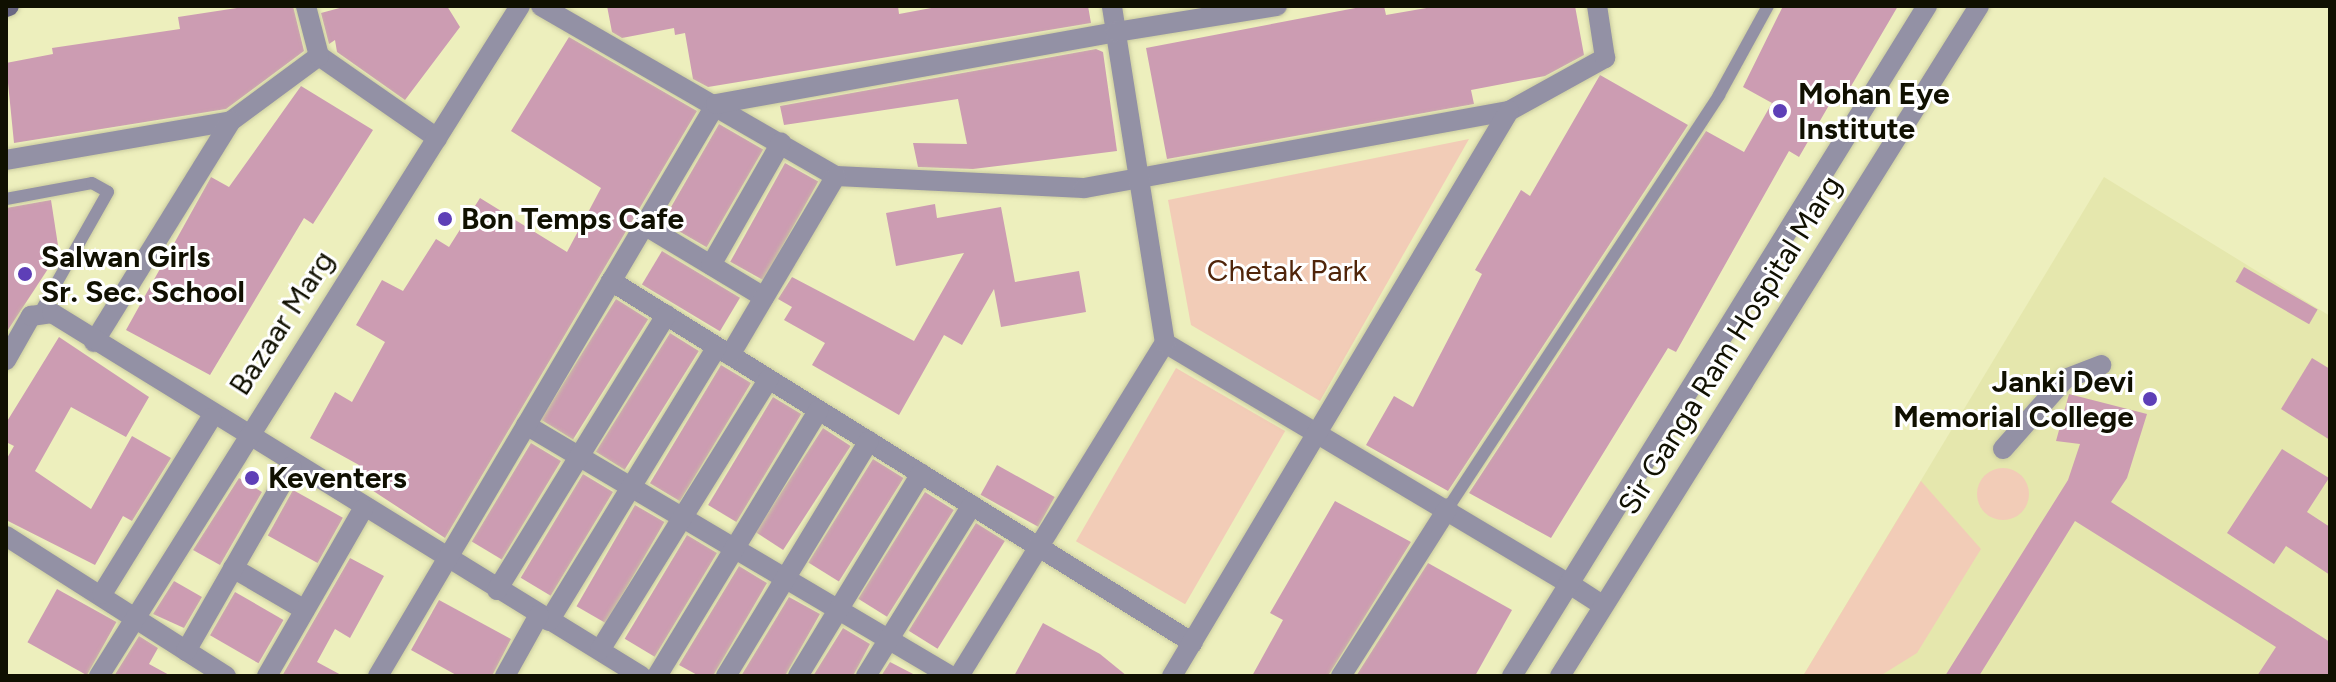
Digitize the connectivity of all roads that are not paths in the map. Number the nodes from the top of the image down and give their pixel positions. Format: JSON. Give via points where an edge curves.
{"nodes":[{"id":1,"x":306,"y":6,"type":"edge"},
{"id":2,"x":520,"y":6,"type":"edge"},
{"id":3,"x":541,"y":6,"type":"edge"},
{"id":4,"x":1112,"y":6,"type":"edge"},
{"id":5,"x":1597,"y":6,"type":"edge"},
{"id":6,"x":1768,"y":6,"type":"edge"},
{"id":7,"x":1927,"y":6,"type":"edge"},
{"id":8,"x":1979,"y":6,"type":"edge"},
{"id":9,"x":1270,"y":7,"type":"edge"},
{"id":10,"x":1116,"y":32,"type":"junction"},
{"id":11,"x":319,"y":56,"type":"junction"},
{"id":12,"x":716,"y":104,"type":"junction"},
{"id":13,"x":1509,"y":111,"type":"junction"},
{"id":14,"x":231,"y":121,"type":"junction"},
{"id":15,"x":437,"y":138,"type":"junction"},
{"id":16,"x":781,"y":143,"type":"junction"},
{"id":17,"x":6,"y":160,"type":"edge"},
{"id":18,"x":836,"y":176,"type":"junction"},
{"id":19,"x":1136,"y":180,"type":"junction"},
{"id":20,"x":6,"y":199,"type":"edge"},
{"id":21,"x":644,"y":225,"type":"junction"},
{"id":22,"x":711,"y":265,"type":"junction"},
{"id":23,"x":611,"y":281,"type":"junction"},
{"id":24,"x":764,"y":297,"type":"junction"},
{"id":25,"x":40,"y":312,"type":"junction"},
{"id":26,"x":666,"y":315,"type":"junction"},
{"id":27,"x":94,"y":342,"type":"junction"},
{"id":28,"x":1165,"y":343,"type":"junction"},
{"id":29,"x":723,"y":351,"type":"junction"},
{"id":30,"x":6,"y":360,"type":"edge"},
{"id":31,"x":2101,"y":365,"type":"dead end"},
{"id":32,"x":769,"y":379,"type":"junction"},
{"id":33,"x":819,"y":410,"type":"junction"},
{"id":34,"x":211,"y":418,"type":"junction"},
{"id":35,"x":526,"y":425,"type":"junction"},
{"id":36,"x":1322,"y":433,"type":"junction"},
{"id":37,"x":245,"y":437,"type":"junction"},
{"id":38,"x":869,"y":441,"type":"junction"},
{"id":39,"x":2003,"y":449,"type":"dead end"},
{"id":40,"x":579,"y":456,"type":"junction"},
{"id":41,"x":292,"y":466,"type":"junction"},
{"id":42,"x":921,"y":474,"type":"junction"},
{"id":43,"x":631,"y":487,"type":"junction"},
{"id":44,"x":972,"y":505,"type":"junction"},
{"id":45,"x":1448,"y":508,"type":"junction"},
{"id":46,"x":363,"y":509,"type":"junction"},
{"id":47,"x":683,"y":518,"type":"junction"},
{"id":48,"x":8,"y":540,"type":"edge"},
{"id":49,"x":1039,"y":547,"type":"junction"},
{"id":50,"x":734,"y":548,"type":"junction"},
{"id":51,"x":446,"y":560,"type":"junction"},
{"id":52,"x":233,"y":568,"type":"junction"},
{"id":53,"x":785,"y":578,"type":"junction"},
{"id":54,"x":1568,"y":583,"type":"junction"},
{"id":55,"x":497,"y":590,"type":"junction"},
{"id":56,"x":102,"y":594,"type":"junction"},
{"id":57,"x":1602,"y":605,"type":"junction"},
{"id":58,"x":838,"y":609,"type":"junction"},
{"id":59,"x":305,"y":610,"type":"junction"},
{"id":60,"x":544,"y":618,"type":"junction"},
{"id":61,"x":134,"y":619,"type":"junction"},
{"id":62,"x":888,"y":639,"type":"junction"},
{"id":63,"x":1193,"y":643,"type":"junction"},
{"id":64,"x":600,"y":650,"type":"junction"},
{"id":65,"x":186,"y":651,"type":"junction"},
{"id":66,"x":99,"y":676,"type":"edge"},
{"id":67,"x":226,"y":676,"type":"edge"},
{"id":68,"x":267,"y":676,"type":"edge"},
{"id":69,"x":378,"y":676,"type":"edge"},
{"id":70,"x":505,"y":676,"type":"edge"},
{"id":71,"x":641,"y":676,"type":"edge"},
{"id":72,"x":657,"y":676,"type":"edge"},
{"id":73,"x":726,"y":676,"type":"edge"},
{"id":74,"x":798,"y":676,"type":"edge"},
{"id":75,"x":866,"y":676,"type":"edge"},
{"id":76,"x":950,"y":676,"type":"edge"},
{"id":77,"x":959,"y":676,"type":"edge"},
{"id":78,"x":1172,"y":676,"type":"edge"},
{"id":79,"x":1341,"y":676,"type":"edge"},
{"id":80,"x":1512,"y":676,"type":"edge"},
{"id":81,"x":1560,"y":676,"type":"edge"}],
"edges":[{"from":1,"to":11,"type":"street"},
{"from":2,"to":15,"type":"street","name":"Bazaar Marg"},
{"from":3,"to":12,"type":"street"},
{"from":4,"to":10,"type":"street"},
{"from":5,"to":13,"type":"street","via":[[1605,58]]},
{"from":6,"to":45,"type":"lane","via":[[1719,95]]},
{"from":7,"to":54,"type":"street","name":"Sir Ganga Ram Hospital Marg"},
{"from":8,"to":57,"type":"street","name":"Sir Ganga Ram Hospital Marg"},
{"from":9,"to":10,"type":"street"},
{"from":10,"to":12,"type":"street"},
{"from":10,"to":19,"type":"street"},
{"from":11,"to":14,"type":"street"},
{"from":11,"to":15,"type":"street"},
{"from":12,"to":16,"type":"street"},
{"from":12,"to":21,"type":"street"},
{"from":13,"to":19,"type":"street"},
{"from":13,"to":36,"type":"street"},
{"from":14,"to":17,"type":"street"},
{"from":14,"to":27,"type":"street"},
{"from":15,"to":37,"type":"street","name":"Bazaar Marg"},
{"from":16,"to":18,"type":"street"},
{"from":16,"to":22,"type":"street"},
{"from":18,"to":19,"type":"street","via":[[1084,188]]},
{"from":18,"to":24,"type":"street"},
{"from":19,"to":28,"type":"street"},
{"from":20,"to":25,"type":"lane","via":[[92,183],[108,192]]},
{"from":21,"to":22,"type":"street"},
{"from":21,"to":23,"type":"street"},
{"from":22,"to":24,"type":"street"},
{"from":23,"to":26,"type":"street"},
{"from":23,"to":35,"type":"street"},
{"from":24,"to":29,"type":"street"},
{"from":25,"to":27,"type":"street"},
{"from":25,"to":30,"type":"street"},
{"from":26,"to":29,"type":"street"},
{"from":26,"to":40,"type":"street"},
{"from":27,"to":34,"type":"street"},
{"from":28,"to":36,"type":"street"},
{"from":28,"to":49,"type":"street"},
{"from":29,"to":32,"type":"street"},
{"from":29,"to":43,"type":"street"},
{"from":31,"to":39,"type":"street","via":[[2065,379]]},
{"from":32,"to":33,"type":"street"},
{"from":32,"to":47,"type":"street"},
{"from":33,"to":38,"type":"street"},
{"from":33,"to":50,"type":"street"},
{"from":34,"to":37,"type":"street"},
{"from":34,"to":56,"type":"street"},
{"from":35,"to":40,"type":"street"},
{"from":35,"to":51,"type":"street"},
{"from":36,"to":45,"type":"street"},
{"from":36,"to":63,"type":"street"},
{"from":37,"to":41,"type":"street"},
{"from":37,"to":61,"type":"street","name":"Bazaar Marg"},
{"from":38,"to":42,"type":"street"},
{"from":38,"to":53,"type":"street"},
{"from":40,"to":43,"type":"street"},
{"from":40,"to":55,"type":"street"},
{"from":41,"to":46,"type":"street"},
{"from":41,"to":52,"type":"street"},
{"from":42,"to":44,"type":"street"},
{"from":42,"to":58,"type":"street"},
{"from":43,"to":47,"type":"street"},
{"from":43,"to":60,"type":"street"},
{"from":44,"to":49,"type":"street"},
{"from":44,"to":62,"type":"street"},
{"from":45,"to":54,"type":"street"},
{"from":45,"to":79,"type":"street"},
{"from":46,"to":51,"type":"street"},
{"from":46,"to":59,"type":"street"},
{"from":47,"to":50,"type":"street"},
{"from":47,"to":64,"type":"street"},
{"from":48,"to":56,"type":"street"},
{"from":49,"to":63,"type":"street"},
{"from":49,"to":77,"type":"street"},
{"from":50,"to":53,"type":"street"},
{"from":50,"to":72,"type":"street"},
{"from":51,"to":55,"type":"street"},
{"from":51,"to":69,"type":"street"},
{"from":52,"to":59,"type":"street"},
{"from":52,"to":65,"type":"street"},
{"from":53,"to":58,"type":"street"},
{"from":53,"to":73,"type":"street"},
{"from":54,"to":57,"type":"street"},
{"from":54,"to":80,"type":"street","name":"Sir Ganga Ram Hospital Marg"},
{"from":55,"to":60,"type":"street"},
{"from":56,"to":61,"type":"street"},
{"from":57,"to":81,"type":"street","name":"Sir Ganga Ram Hospital Marg"},
{"from":58,"to":62,"type":"street"},
{"from":58,"to":74,"type":"street"},
{"from":59,"to":68,"type":"street"},
{"from":60,"to":64,"type":"street"},
{"from":60,"to":70,"type":"street"},
{"from":61,"to":65,"type":"street"},
{"from":61,"to":66,"type":"street","name":"Bazaar Marg"},
{"from":62,"to":75,"type":"street"},
{"from":62,"to":76,"type":"street"},
{"from":63,"to":78,"type":"street"},
{"from":64,"to":71,"type":"street"},
{"from":65,"to":67,"type":"street"}]}
